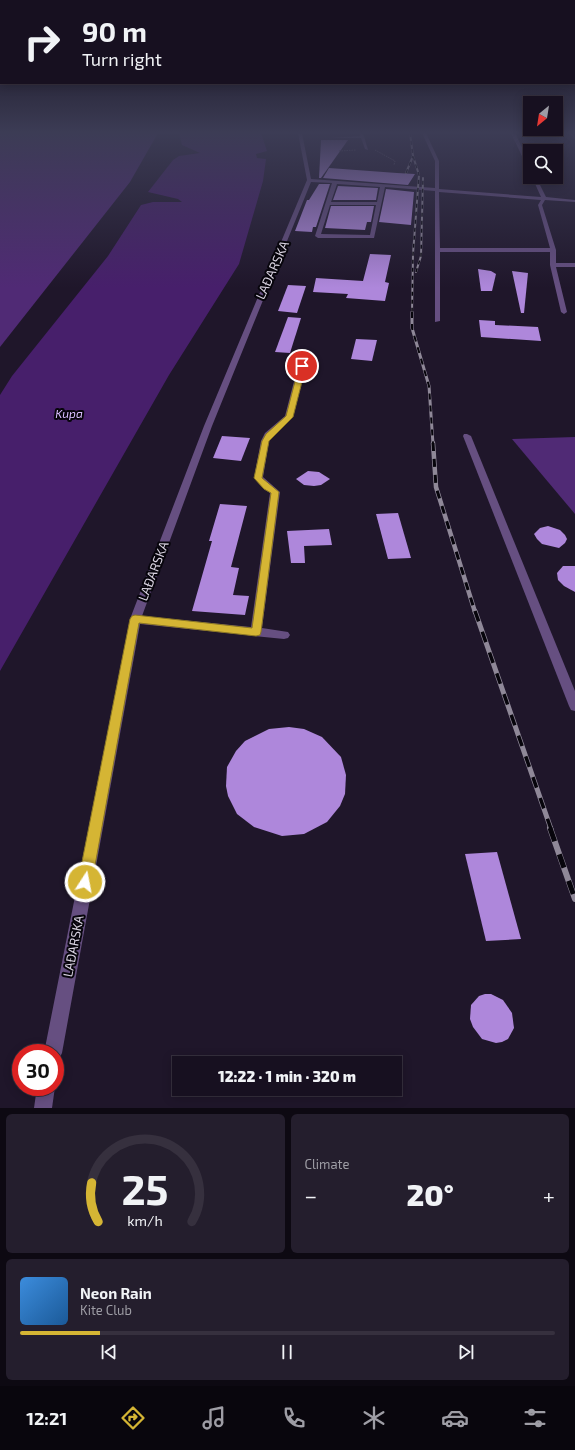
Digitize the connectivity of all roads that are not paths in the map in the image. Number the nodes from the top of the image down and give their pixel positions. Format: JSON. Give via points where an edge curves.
{"nodes":[{"id":1,"x":307,"y":185,"type":"edge"},
{"id":2,"x":334,"y":185,"type":"edge"},
{"id":3,"x":367,"y":185,"type":"edge"},
{"id":4,"x":437,"y":185,"type":"edge"},
{"id":5,"x":538,"y":185,"type":"edge"},
{"id":6,"x":383,"y":186,"type":"junction"},
{"id":7,"x":437,"y":191,"type":"junction"},
{"id":8,"x":544,"y":198,"type":"junction"},
{"id":9,"x":575,"y":201,"type":"edge"},
{"id":10,"x":329,"y":203,"type":"junction"},
{"id":11,"x":379,"y":204,"type":"junction"},
{"id":12,"x":438,"y":250,"type":"junction"},
{"id":13,"x":553,"y":250,"type":"junction"},
{"id":14,"x":553,"y":264,"type":"junction"},
{"id":15,"x":575,"y":265,"type":"edge"},
{"id":16,"x":564,"y":312,"type":"dead end"},
{"id":17,"x":437,"y":321,"type":"dead end"},
{"id":18,"x":302,"y":366,"type":"dead end"},
{"id":19,"x":467,"y":436,"type":"dead end"},
{"id":20,"x":135,"y":619,"type":"junction"},
{"id":21,"x":256,"y":632,"type":"junction"},
{"id":22,"x":284,"y":635,"type":"dead end"},
{"id":23,"x":575,"y":706,"type":"edge"},
{"id":24,"x":55,"y":1044,"type":"edge"},
{"id":25,"x":45,"y":1096,"type":"edge"},
{"id":26,"x":43,"y":1108,"type":"edge"}],
"edges":[{"from":1,"to":20,"type":"street","name":"LAĐARSKA","via":[[208,426]]},
{"from":2,"to":10,"type":"street"},
{"from":3,"to":6,"type":"street"},
{"from":4,"to":7,"type":"street"},
{"from":5,"to":8,"type":"street"},
{"from":6,"to":7,"type":"street"},
{"from":6,"to":11,"type":"street"},
{"from":7,"to":8,"type":"street"},
{"from":7,"to":12,"type":"street"},
{"from":8,"to":9,"type":"street"},
{"from":8,"to":13,"type":"street","via":[[540,205]]},
{"from":10,"to":11,"type":"street"},
{"from":10,"to":11,"type":"street","via":[[318,236],[372,238]]},
{"from":12,"to":13,"type":"street"},
{"from":12,"to":17,"type":"street"},
{"from":13,"to":14,"type":"street"},
{"from":14,"to":15,"type":"street"},
{"from":14,"to":16,"type":"street"},
{"from":18,"to":21,"type":"street","via":[[290,417],[268,435],[258,478],[275,492]]},
{"from":19,"to":23,"type":"street"},
{"from":20,"to":21,"type":"street"},
{"from":20,"to":24,"type":"street","name":"LAĐARSKA"},
{"from":21,"to":22,"type":"street"},
{"from":25,"to":26,"type":"street"}]}
